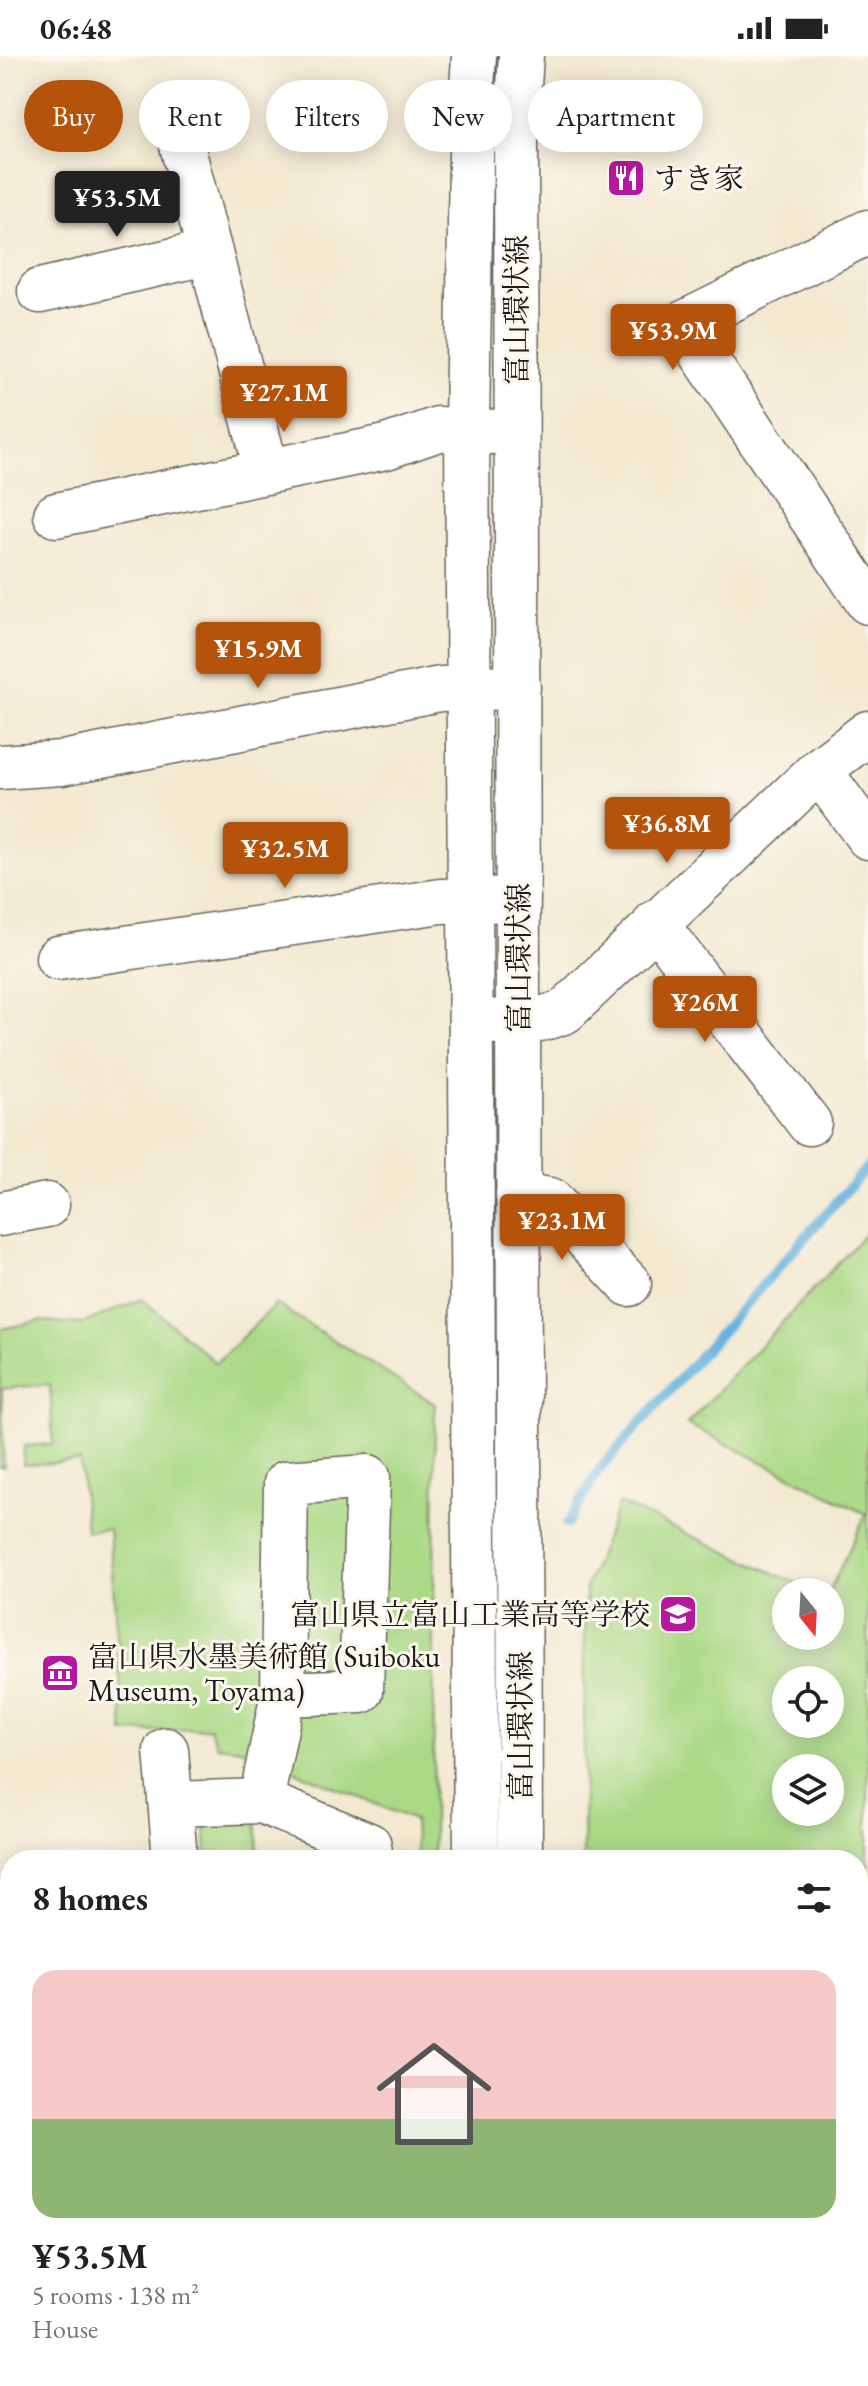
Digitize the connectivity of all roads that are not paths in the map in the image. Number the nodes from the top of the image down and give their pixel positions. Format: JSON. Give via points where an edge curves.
{"nodes":[{"id":1,"x":474,"y":56,"type":"edge"},
{"id":2,"x":521,"y":56,"type":"edge"},
{"id":3,"x":184,"y":152,"type":"edge"},
{"id":4,"x":868,"y":232,"type":"edge"},
{"id":5,"x":210,"y":252,"type":"junction"},
{"id":6,"x":40,"y":291,"type":"dead end"},
{"id":7,"x":467,"y":430,"type":"junction"},
{"id":8,"x":516,"y":433,"type":"junction"},
{"id":9,"x":267,"y":472,"type":"junction"},
{"id":10,"x":56,"y":515,"type":"dead end"},
{"id":11,"x":868,"y":602,"type":"edge"},
{"id":12,"x":469,"y":686,"type":"junction"},
{"id":13,"x":518,"y":687,"type":"junction"},
{"id":14,"x":868,"y":733,"type":"edge"},
{"id":15,"x":0,"y":767,"type":"edge"},
{"id":16,"x":819,"y":770,"type":"junction"},
{"id":17,"x":868,"y":837,"type":"edge"},
{"id":18,"x":518,"y":899,"type":"junction"},
{"id":19,"x":470,"y":901,"type":"junction"},
{"id":20,"x":655,"y":923,"type":"junction"},
{"id":21,"x":58,"y":958,"type":"dead end"},
{"id":22,"x":471,"y":1020,"type":"junction"},
{"id":23,"x":517,"y":1024,"type":"junction"},
{"id":24,"x":809,"y":1123,"type":"dead end"},
{"id":25,"x":518,"y":1195,"type":"junction"},
{"id":26,"x":47,"y":1205,"type":"dead end"},
{"id":27,"x":0,"y":1214,"type":"edge"},
{"id":28,"x":629,"y":1284,"type":"dead end"},
{"id":29,"x":283,"y":1694,"type":"junction"},
{"id":30,"x":166,"y":1750,"type":"dead end"},
{"id":31,"x":261,"y":1801,"type":"junction"},
{"id":32,"x":171,"y":1804,"type":"junction"},
{"id":33,"x":174,"y":1850,"type":"edge"},
{"id":34,"x":370,"y":1850,"type":"edge"},
{"id":35,"x":476,"y":1850,"type":"edge"},
{"id":36,"x":520,"y":1850,"type":"edge"}],
"edges":[{"from":1,"to":7,"type":"main road","name":"富山環状線"},
{"from":2,"to":8,"type":"main road","name":"富山環状線"},
{"from":3,"to":5,"type":"main road"},
{"from":4,"to":11,"type":"main road","via":[[682,324]]},
{"from":5,"to":6,"type":"main road"},
{"from":5,"to":9,"type":"main road"},
{"from":7,"to":8,"type":"main road"},
{"from":7,"to":9,"type":"main road","via":[[438,429],[386,447]]},
{"from":7,"to":12,"type":"main road","name":"富山環状線"},
{"from":8,"to":13,"type":"main road","name":"富山環状線"},
{"from":9,"to":10,"type":"main road"},
{"from":12,"to":13,"type":"main road"},
{"from":12,"to":15,"type":"main road","via":[[62,763]]},
{"from":12,"to":19,"type":"main road","name":"富山環状線"},
{"from":13,"to":18,"type":"main road","name":"富山環状線"},
{"from":14,"to":16,"type":"main road"},
{"from":16,"to":17,"type":"main road"},
{"from":16,"to":20,"type":"main road"},
{"from":18,"to":19,"type":"main road"},
{"from":18,"to":23,"type":"main road","name":"富山環状線"},
{"from":19,"to":21,"type":"main road"},
{"from":19,"to":22,"type":"main road","name":"富山環状線"},
{"from":20,"to":23,"type":"main road","via":[[565,1011]]},
{"from":20,"to":24,"type":"main road"},
{"from":22,"to":23,"type":"main road"},
{"from":22,"to":35,"type":"main road","name":"富山環状線"},
{"from":23,"to":25,"type":"main road","name":"富山環状線"},
{"from":25,"to":28,"type":"main road","via":[[550,1200]]},
{"from":25,"to":36,"type":"main road","name":"富山環状線"},
{"from":26,"to":27,"type":"main road"},
{"from":29,"to":29,"type":"main road","via":[[286,1483],[368,1477],[361,1691]]},
{"from":29,"to":31,"type":"main road"},
{"from":30,"to":32,"type":"main road"},
{"from":31,"to":32,"type":"main road"},
{"from":31,"to":34,"type":"main road","via":[[369,1845]]},
{"from":32,"to":33,"type":"main road"}]}
